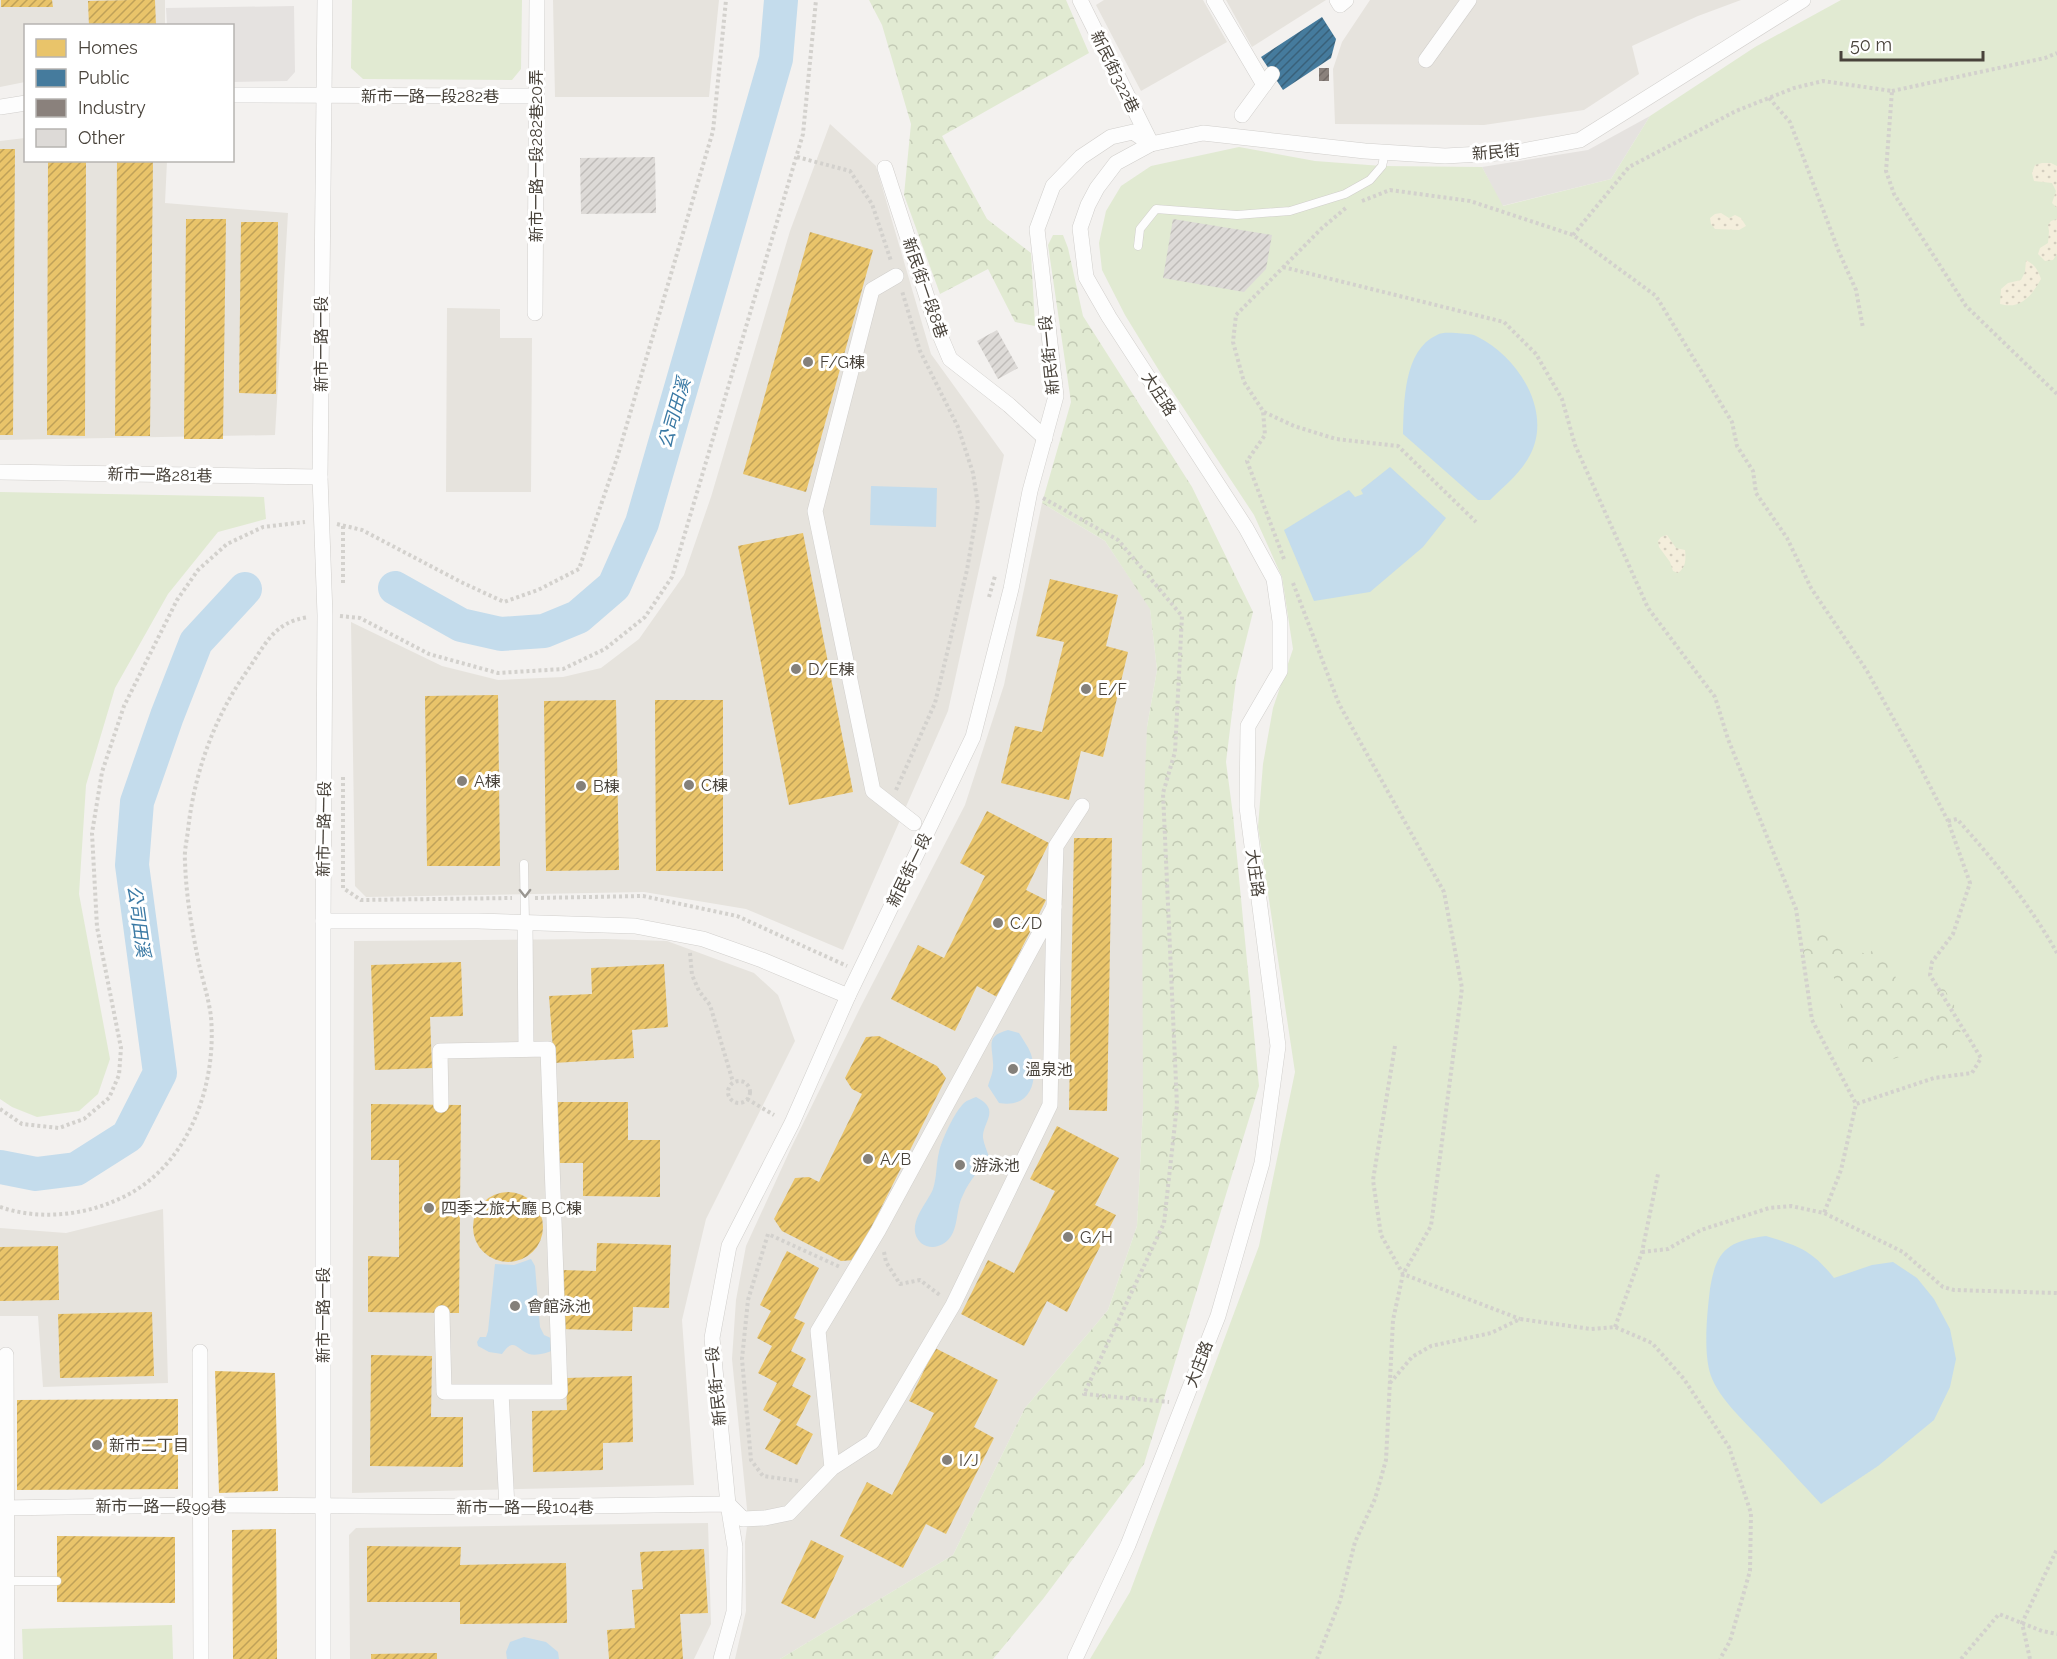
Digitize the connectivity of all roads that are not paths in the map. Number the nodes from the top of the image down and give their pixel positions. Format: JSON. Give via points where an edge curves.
{"nodes":[{"id":1,"x":325,"y":0,"type":"edge"},
{"id":2,"x":537,"y":0,"type":"edge"},
{"id":3,"x":1080,"y":0,"type":"edge"},
{"id":4,"x":1214,"y":0,"type":"edge"},
{"id":5,"x":1337,"y":0,"type":"edge"},
{"id":6,"x":1346,"y":0,"type":"edge"},
{"id":7,"x":1469,"y":0,"type":"edge"},
{"id":8,"x":1803,"y":0,"type":"edge"},
{"id":9,"x":1782,"y":5,"type":"edge"},
{"id":10,"x":1426,"y":60,"type":"dead end"},
{"id":11,"x":234,"y":95,"type":"edge"},
{"id":12,"x":323,"y":96,"type":"junction"},
{"id":13,"x":537,"y":96,"type":"junction"},
{"id":14,"x":24,"y":103,"type":"edge"},
{"id":15,"x":0,"y":107,"type":"edge"},
{"id":16,"x":1242,"y":115,"type":"dead end"},
{"id":17,"x":1151,"y":144,"type":"junction"},
{"id":18,"x":1385,"y":153,"type":"junction"},
{"id":19,"x":885,"y":168,"type":"dead end"},
{"id":20,"x":1138,"y":246,"type":"dead end"},
{"id":21,"x":896,"y":276,"type":"road end"},
{"id":22,"x":535,"y":313,"type":"dead end"},
{"id":23,"x":1045,"y":438,"type":"junction"},
{"id":24,"x":0,"y":472,"type":"edge"},
{"id":25,"x":320,"y":477,"type":"junction"},
{"id":26,"x":1082,"y":806,"type":"dead end"},
{"id":27,"x":914,"y":823,"type":"dead end"},
{"id":28,"x":524,"y":864,"type":"dead end"},
{"id":29,"x":1054,"y":907,"type":"junction"},
{"id":30,"x":323,"y":921,"type":"junction"},
{"id":31,"x":525,"y":922,"type":"junction"},
{"id":32,"x":848,"y":996,"type":"junction"},
{"id":33,"x":526,"y":1049,"type":"junction"},
{"id":34,"x":441,"y":1105,"type":"dead end"},
{"id":35,"x":442,"y":1313,"type":"dead end"},
{"id":36,"x":200,"y":1352,"type":"dead end"},
{"id":37,"x":6,"y":1355,"type":"dead end"},
{"id":38,"x":501,"y":1393,"type":"junction"},
{"id":39,"x":832,"y":1468,"type":"junction"},
{"id":40,"x":728,"y":1504,"type":"junction"},
{"id":41,"x":199,"y":1505,"type":"junction"},
{"id":42,"x":3,"y":1508,"type":"edge"},
{"id":43,"x":323,"y":1508,"type":"junction"},
{"id":44,"x":507,"y":1508,"type":"junction"},
{"id":45,"x":6,"y":1581,"type":"junction"},
{"id":46,"x":57,"y":1581,"type":"dead end"},
{"id":47,"x":7,"y":1659,"type":"edge"},
{"id":48,"x":201,"y":1659,"type":"edge"},
{"id":49,"x":323,"y":1659,"type":"edge"},
{"id":50,"x":722,"y":1659,"type":"edge"},
{"id":51,"x":1075,"y":1659,"type":"edge"}],
"edges":[{"from":1,"to":12,"type":"street","name":"新市一路一段"},
{"from":2,"to":13,"type":"street","name":"新市一路一段282巷20弄"},
{"from":3,"to":17,"type":"street","name":"新民街322巷"},
{"from":4,"to":16,"type":"street","via":[[1249,61],[1268,80]]},
{"from":5,"to":6,"type":"street","via":[[1340,5]]},
{"from":7,"to":10,"type":"street"},
{"from":8,"to":9,"type":"street","name":"新民街"},
{"from":9,"to":18,"type":"street","name":"新民街","via":[[1580,140],[1517,152],[1445,156]]},
{"from":11,"to":12,"type":"street","name":"新市一路一段282巷"},
{"from":12,"to":13,"type":"street","name":"新市一路一段282巷"},
{"from":12,"to":25,"type":"street","name":"新市一路一段"},
{"from":13,"to":22,"type":"street","name":"新市一路一段282巷20弄"},
{"from":14,"to":15,"type":"street"},
{"from":17,"to":18,"type":"street","name":"新民街","via":[[1203,133]]},
{"from":17,"to":23,"type":"street","name":"新民街一段","via":[[1133,132],[1111,137],[1081,157],[1053,186],[1037,229],[1056,396]]},
{"from":17,"to":51,"type":"street","name":"大庄路","via":[[1116,163],[1097,188],[1080,228],[1086,276],[1246,528],[1274,579],[1280,621],[1280,672],[1248,726],[1247,807],[1278,1046],[1262,1163],[1218,1316],[1128,1545]]},
{"from":18,"to":20,"type":"lane","via":[[1382,166],[1370,180],[1345,194],[1290,211],[1237,215],[1156,209],[1140,229]]},
{"from":19,"to":23,"type":"street","name":"新民街一段8巷","via":[[950,359]]},
{"from":21,"to":27,"type":"street","via":[[872,290],[815,511],[873,791]]},
{"from":23,"to":32,"type":"street","name":"新民街一段","via":[[973,737]]},
{"from":24,"to":25,"type":"street","name":"新市一路281巷"},
{"from":25,"to":30,"type":"street","name":"新市一路一段","via":[[326,615]]},
{"from":26,"to":29,"type":"street","via":[[1056,846]]},
{"from":28,"to":31,"type":"lane","one_way":true},
{"from":29,"to":39,"type":"street","via":[[878,1231],[818,1330]]},
{"from":29,"to":39,"type":"street","via":[[1050,1105],[953,1305],[872,1442]]},
{"from":30,"to":31,"type":"street"},
{"from":30,"to":43,"type":"street","name":"新市一路一段"},
{"from":31,"to":32,"type":"street","via":[[635,926],[703,939]]},
{"from":31,"to":33,"type":"street"},
{"from":32,"to":40,"type":"street","name":"新民街一段","via":[[792,1123],[729,1246],[712,1338]]},
{"from":33,"to":34,"type":"street","via":[[440,1051]]},
{"from":33,"to":38,"type":"street","via":[[548,1049],[560,1392]]},
{"from":35,"to":38,"type":"street","via":[[444,1392]]},
{"from":36,"to":41,"type":"street"},
{"from":37,"to":42,"type":"street"},
{"from":38,"to":44,"type":"street"},
{"from":39,"to":40,"type":"street","via":[[789,1513],[743,1519]]},
{"from":40,"to":44,"type":"street","name":"新市一路一段104巷"},
{"from":40,"to":50,"type":"street","name":"新民街一段","via":[[735,1547],[734,1612]]},
{"from":41,"to":42,"type":"street","name":"新市一路一段99巷"},
{"from":41,"to":43,"type":"street","name":"新市一路一段99巷"},
{"from":41,"to":48,"type":"street"},
{"from":42,"to":45,"type":"street"},
{"from":43,"to":44,"type":"street","name":"新市一路一段104巷"},
{"from":43,"to":49,"type":"street","name":"新市一路一段"},
{"from":45,"to":46,"type":"lane"},
{"from":45,"to":47,"type":"street"}]}
